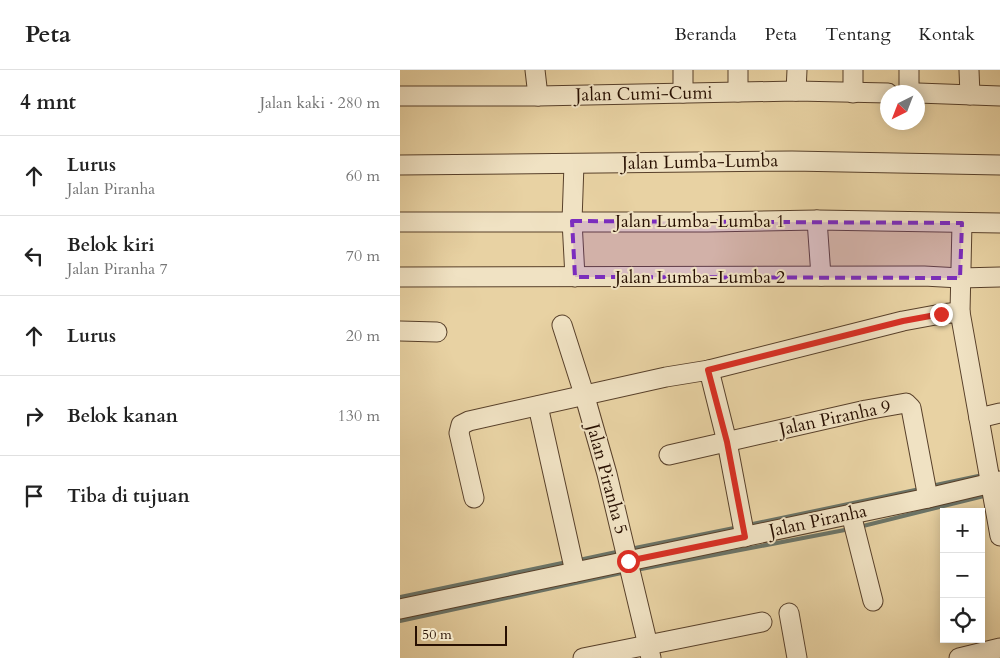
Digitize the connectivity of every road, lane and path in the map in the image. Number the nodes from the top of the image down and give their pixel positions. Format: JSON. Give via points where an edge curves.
{"nodes":[{"id":1,"x":536,"y":70,"type":"edge"},
{"id":2,"x":683,"y":70,"type":"edge"},
{"id":3,"x":738,"y":70,"type":"edge"},
{"id":4,"x":797,"y":70,"type":"edge"},
{"id":5,"x":853,"y":70,"type":"edge"},
{"id":6,"x":909,"y":70,"type":"edge"},
{"id":7,"x":969,"y":70,"type":"edge"},
{"id":8,"x":909,"y":85,"type":"edge"},
{"id":9,"x":796,"y":91,"type":"junction"},
{"id":10,"x":738,"y":92,"type":"junction"},
{"id":11,"x":683,"y":93,"type":"junction"},
{"id":12,"x":853,"y":93,"type":"junction"},
{"id":13,"x":880,"y":93,"type":"edge"},
{"id":14,"x":925,"y":93,"type":"edge"},
{"id":15,"x":970,"y":95,"type":"junction"},
{"id":16,"x":400,"y":96,"type":"edge"},
{"id":17,"x":538,"y":96,"type":"junction"},
{"id":18,"x":1000,"y":96,"type":"edge"},
{"id":19,"x":574,"y":164,"type":"junction"},
{"id":20,"x":400,"y":165,"type":"edge"},
{"id":21,"x":1000,"y":165,"type":"edge"},
{"id":22,"x":817,"y":220,"type":"junction"},
{"id":23,"x":572,"y":221,"type":"junction"},
{"id":24,"x":400,"y":222,"type":"edge"},
{"id":25,"x":962,"y":223,"type":"junction"},
{"id":26,"x":1000,"y":223,"type":"edge"},
{"id":27,"x":821,"y":276,"type":"junction"},
{"id":28,"x":400,"y":277,"type":"edge"},
{"id":29,"x":575,"y":277,"type":"junction"},
{"id":30,"x":1000,"y":277,"type":"edge"},
{"id":31,"x":960,"y":278,"type":"junction"},
{"id":32,"x":960,"y":312,"type":"junction"},
{"id":33,"x":562,"y":325,"type":"dead end"},
{"id":34,"x":400,"y":331,"type":"edge"},
{"id":35,"x":437,"y":332,"type":"dead end"},
{"id":36,"x":708,"y":370,"type":"junction"},
{"id":37,"x":585,"y":396,"type":"junction"},
{"id":38,"x":538,"y":406,"type":"junction"},
{"id":39,"x":1000,"y":413,"type":"edge"},
{"id":40,"x":979,"y":418,"type":"junction"},
{"id":41,"x":727,"y":442,"type":"junction"},
{"id":42,"x":669,"y":455,"type":"dead end"},
{"id":43,"x":995,"y":482,"type":"edge"},
{"id":44,"x":474,"y":498,"type":"dead end"},
{"id":45,"x":928,"y":498,"type":"junction"},
{"id":46,"x":852,"y":514,"type":"junction"},
{"id":47,"x":1000,"y":536,"type":"edge"},
{"id":48,"x":745,"y":537,"type":"junction"},
{"id":49,"x":628,"y":561,"type":"junction"},
{"id":50,"x":575,"y":572,"type":"junction"},
{"id":51,"x":873,"y":601,"type":"dead end"},
{"id":52,"x":400,"y":610,"type":"edge"},
{"id":53,"x":789,"y":613,"type":"dead end"},
{"id":54,"x":762,"y":622,"type":"dead end"},
{"id":55,"x":1000,"y":648,"type":"edge"},
{"id":56,"x":650,"y":651,"type":"edge"},
{"id":57,"x":583,"y":658,"type":"edge"},
{"id":58,"x":797,"y":658,"type":"edge"},
{"id":59,"x":959,"y":658,"type":"edge"}],
"edges":[{"from":1,"to":17,"type":"street"},
{"from":2,"to":11,"type":"street"},
{"from":3,"to":10,"type":"street"},
{"from":4,"to":9,"type":"street"},
{"from":5,"to":12,"type":"street"},
{"from":6,"to":8,"type":"street"},
{"from":7,"to":15,"type":"street"},
{"from":9,"to":10,"type":"street","name":"Jalan Cumi-Cumi"},
{"from":9,"to":12,"type":"street","name":"Jalan Cumi-Cumi"},
{"from":10,"to":11,"type":"street","name":"Jalan Cumi-Cumi"},
{"from":11,"to":17,"type":"street","name":"Jalan Cumi-Cumi"},
{"from":12,"to":13,"type":"street","name":"Jalan Cumi-Cumi"},
{"from":14,"to":15,"type":"street"},
{"from":15,"to":18,"type":"street"},
{"from":16,"to":17,"type":"street","name":"Jalan Cumi-Cumi"},
{"from":19,"to":20,"type":"street","name":"Jalan Lumba-Lumba"},
{"from":19,"to":21,"type":"street","name":"Jalan Lumba-Lumba","via":[[792,161]]},
{"from":19,"to":23,"type":"street"},
{"from":22,"to":23,"type":"street","name":"Jalan Lumba-Lumba 1"},
{"from":22,"to":25,"type":"street","name":"Jalan Lumba-Lumba 1"},
{"from":22,"to":27,"type":"street"},
{"from":23,"to":24,"type":"street","name":"Jalan Lumba-Lumba 1"},
{"from":23,"to":29,"type":"street"},
{"from":25,"to":26,"type":"street","name":"Jalan Lumba-Lumba 1"},
{"from":25,"to":31,"type":"street"},
{"from":27,"to":29,"type":"street","name":"Jalan Lumba-Lumba 2"},
{"from":27,"to":31,"type":"street","name":"Jalan Lumba-Lumba 2"},
{"from":28,"to":29,"type":"street","name":"Jalan Lumba-Lumba 2"},
{"from":30,"to":31,"type":"street","name":"Jalan Lumba-Lumba 2"},
{"from":31,"to":32,"type":"street"},
{"from":32,"to":36,"type":"street","via":[[903,321]]},
{"from":32,"to":40,"type":"street"},
{"from":33,"to":37,"type":"street","name":"Jalan Piranha 5"},
{"from":34,"to":35,"type":"street"},
{"from":36,"to":37,"type":"street"},
{"from":36,"to":41,"type":"street"},
{"from":37,"to":38,"type":"street"},
{"from":37,"to":49,"type":"street","name":"Jalan Piranha 5"},
{"from":38,"to":44,"type":"street","via":[[461,425],[459,433]]},
{"from":38,"to":50,"type":"street"},
{"from":39,"to":40,"type":"street"},
{"from":40,"to":43,"type":"street"},
{"from":41,"to":42,"type":"street"},
{"from":41,"to":45,"type":"street","name":"Jalan Piranha 9","via":[[906,403],[911,408]]},
{"from":41,"to":48,"type":"street"},
{"from":43,"to":45,"type":"street","name":"Jalan Piranha"},
{"from":43,"to":47,"type":"street"},
{"from":45,"to":46,"type":"street","name":"Jalan Piranha"},
{"from":46,"to":48,"type":"street","name":"Jalan Piranha"},
{"from":46,"to":51,"type":"street"},
{"from":48,"to":49,"type":"street","name":"Jalan Piranha"},
{"from":49,"to":50,"type":"street","name":"Jalan Piranha"},
{"from":49,"to":56,"type":"street","name":"Jalan Piranha 5"},
{"from":50,"to":52,"type":"street","name":"Jalan Piranha"},
{"from":53,"to":58,"type":"street"},
{"from":54,"to":56,"type":"street"},
{"from":55,"to":59,"type":"street"},
{"from":56,"to":57,"type":"street"}]}
